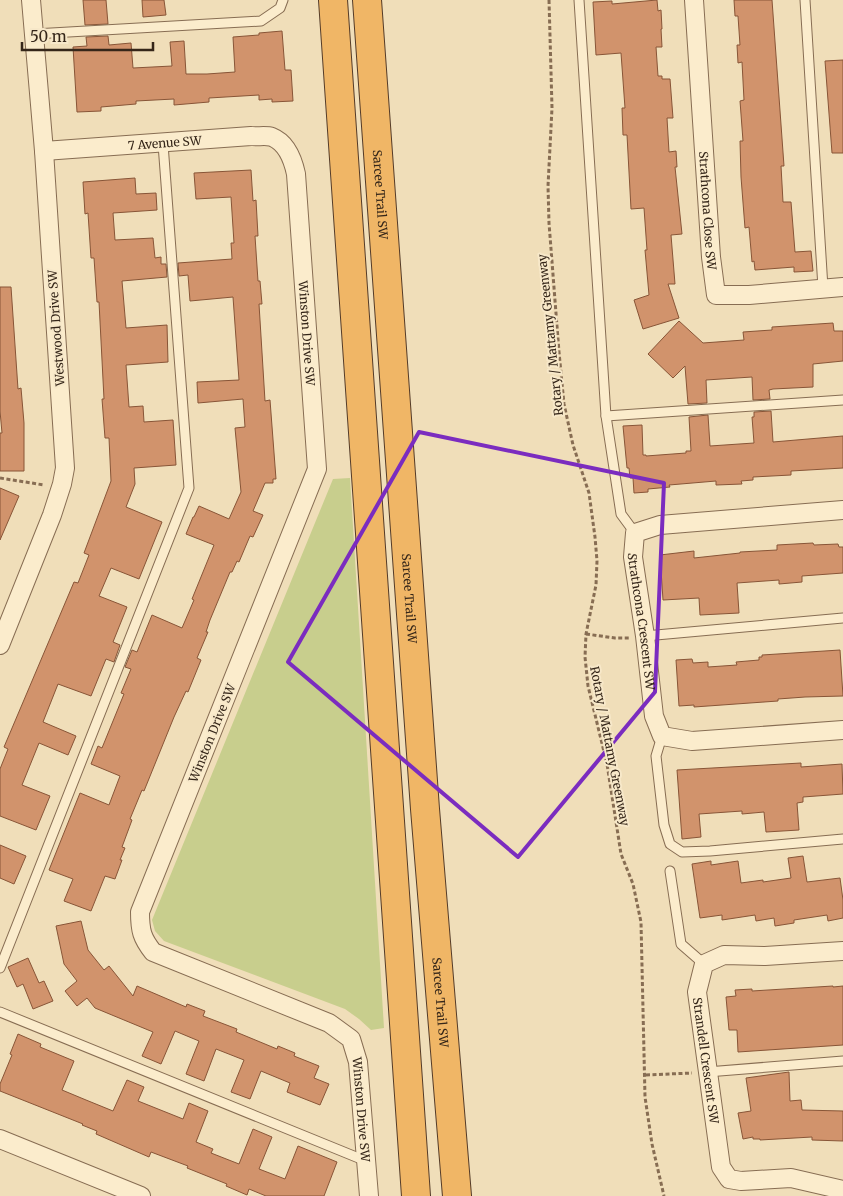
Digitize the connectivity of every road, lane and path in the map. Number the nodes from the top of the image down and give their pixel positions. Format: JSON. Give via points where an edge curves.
{"nodes":[{"id":1,"x":31,"y":0,"type":"edge"},
{"id":2,"x":283,"y":0,"type":"edge"},
{"id":3,"x":333,"y":0,"type":"edge"},
{"id":4,"x":367,"y":0,"type":"edge"},
{"id":5,"x":549,"y":0,"type":"edge"},
{"id":6,"x":579,"y":0,"type":"edge"},
{"id":7,"x":694,"y":0,"type":"edge"},
{"id":8,"x":805,"y":0,"type":"edge"},
{"id":9,"x":34,"y":34,"type":"junction"},
{"id":10,"x":163,"y":144,"type":"junction"},
{"id":11,"x":282,"y":146,"type":"joint"},
{"id":12,"x":44,"y":151,"type":"junction"},
{"id":13,"x":843,"y":287,"type":"edge"},
{"id":14,"x":823,"y":288,"type":"junction"},
{"id":15,"x":843,"y":400,"type":"edge"},
{"id":16,"x":606,"y":416,"type":"junction"},
{"id":17,"x":0,"y":478,"type":"edge"},
{"id":18,"x":61,"y":488,"type":"junction"},
{"id":19,"x":843,"y":510,"type":"edge"},
{"id":20,"x":636,"y":533,"type":"junction"},
{"id":21,"x":843,"y":618,"type":"edge"},
{"id":22,"x":586,"y":634,"type":"junction"},
{"id":23,"x":645,"y":636,"type":"junction"},
{"id":24,"x":0,"y":645,"type":"edge"},
{"id":25,"x":843,"y":730,"type":"edge"},
{"id":26,"x":662,"y":736,"type":"junction"},
{"id":27,"x":843,"y":839,"type":"edge"},
{"id":28,"x":670,"y":871,"type":"dead end"},
{"id":29,"x":843,"y":951,"type":"edge"},
{"id":30,"x":704,"y":964,"type":"junction"},
{"id":31,"x":0,"y":968,"type":"edge"},
{"id":32,"x":0,"y":1012,"type":"edge"},
{"id":33,"x":843,"y":1062,"type":"edge"},
{"id":34,"x":707,"y":1072,"type":"junction"},
{"id":35,"x":646,"y":1075,"type":"junction"},
{"id":36,"x":0,"y":1139,"type":"edge"},
{"id":37,"x":366,"y":1161,"type":"junction"},
{"id":38,"x":843,"y":1190,"type":"edge"},
{"id":39,"x":140,"y":1196,"type":"edge"},
{"id":40,"x":368,"y":1196,"type":"edge"},
{"id":41,"x":416,"y":1196,"type":"edge"},
{"id":42,"x":457,"y":1196,"type":"edge"},
{"id":43,"x":664,"y":1196,"type":"edge"}],
"edges":[{"from":1,"to":9,"type":"street","name":"Westwood Drive SW"},
{"from":2,"to":9,"type":"lane","via":[[280,8],[261,21]]},
{"from":3,"to":41,"type":"highway"},
{"from":4,"to":42,"type":"highway","name":"Sarcee Trail SW","via":[[425,809]]},
{"from":5,"to":22,"type":"path","name":"Rotary / Mattamy Greenway","via":[[552,108],[548,223],[559,352],[564,404],[589,494],[597,562]]},
{"from":6,"to":16,"type":"lane"},
{"from":7,"to":14,"type":"street","name":"Strathcona Close SW","via":[[716,295],[749,296]]},
{"from":8,"to":14,"type":"lane"},
{"from":9,"to":12,"type":"street","name":"Westwood Drive SW"},
{"from":10,"to":11,"type":"street","name":"7 Avenue SW","via":[[251,136],[272,137]]},
{"from":10,"to":12,"type":"street","name":"7 Avenue SW"},
{"from":10,"to":31,"type":"lane","via":[[189,488]]},
{"from":11,"to":37,"type":"street","name":"Winston Drive SW","via":[[293,159],[296,174],[318,469],[140,912],[140,926],[143,940],[153,952],[329,1023],[351,1039],[358,1062]]},
{"from":12,"to":18,"type":"street","name":"Westwood Drive SW","via":[[64,442]]},
{"from":13,"to":14,"type":"street","name":"Strathcona Close SW"},
{"from":15,"to":16,"type":"lane"},
{"from":16,"to":20,"type":"lane","via":[[621,514]]},
{"from":17,"to":18,"type":"path"},
{"from":18,"to":24,"type":"street","name":"Westwood Drive SW"},
{"from":19,"to":20,"type":"street","via":[[660,524]]},
{"from":20,"to":23,"type":"street","name":"Strathcona Crescent SW","via":[[633,557]]},
{"from":21,"to":23,"type":"lane"},
{"from":22,"to":23,"type":"path","via":[[615,638]]},
{"from":22,"to":35,"type":"path","name":"Rotary / Mattamy Greenway","via":[[588,686],[608,764],[621,854],[633,884],[641,922]]},
{"from":23,"to":26,"type":"street","name":"Strathcona Crescent SW","via":[[654,716]]},
{"from":25,"to":26,"type":"street","via":[[692,741]]},
{"from":26,"to":27,"type":"lane","via":[[656,756],[664,825],[670,844],[682,852]]},
{"from":28,"to":30,"type":"lane","via":[[681,944]]},
{"from":29,"to":30,"type":"street","via":[[724,955]]},
{"from":30,"to":34,"type":"street","name":"Strandell Crescent SW","via":[[697,992]]},
{"from":32,"to":37,"type":"lane"},
{"from":33,"to":34,"type":"lane"},
{"from":34,"to":35,"type":"path"},
{"from":34,"to":38,"type":"street","name":"Strandell Crescent SW","via":[[721,1167],[730,1179],[792,1178]]},
{"from":35,"to":43,"type":"path","name":"Rotary / Mattamy Greenway","via":[[645,1097]]},
{"from":36,"to":39,"type":"street"},
{"from":37,"to":40,"type":"street","name":"Winston Drive SW"}]}
